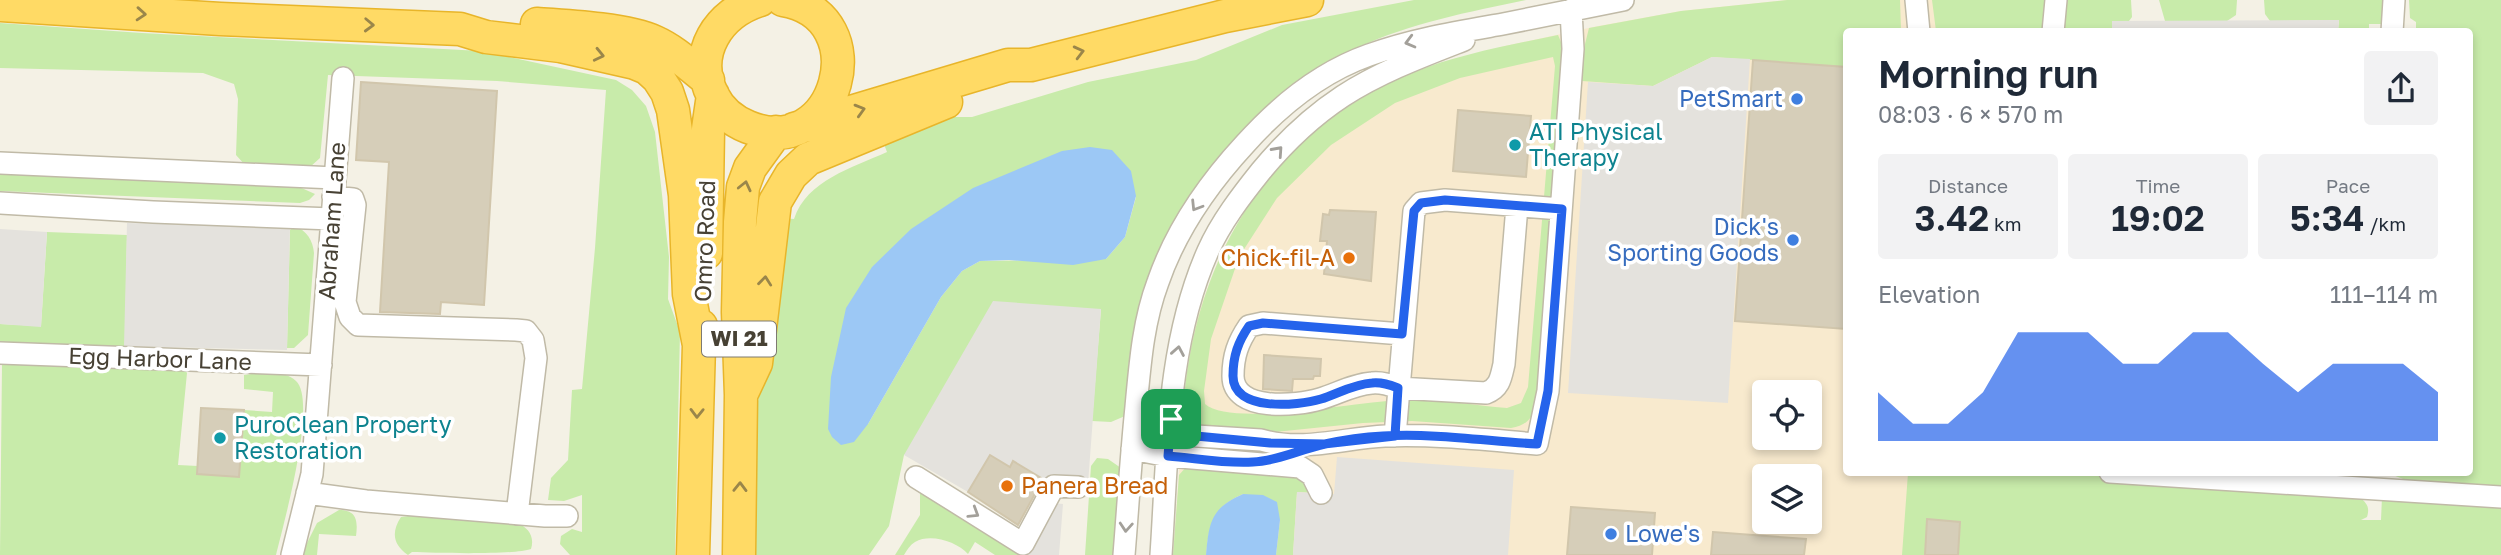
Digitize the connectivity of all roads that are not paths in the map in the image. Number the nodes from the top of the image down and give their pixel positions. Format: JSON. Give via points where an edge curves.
{"nodes":[{"id":1,"x":783,"y":0,"type":"edge"},
{"id":2,"x":1307,"y":0,"type":"edge"},
{"id":3,"x":1623,"y":0,"type":"edge"},
{"id":4,"x":1916,"y":0,"type":"edge"},
{"id":5,"x":2056,"y":0,"type":"edge"},
{"id":6,"x":2394,"y":0,"type":"edge"},
{"id":7,"x":750,"y":2,"type":"edge"},
{"id":8,"x":0,"y":5,"type":"edge"},
{"id":9,"x":817,"y":9,"type":"edge"},
{"id":10,"x":1571,"y":10,"type":"junction"},
{"id":11,"x":1501,"y":24,"type":"junction"},
{"id":12,"x":1919,"y":28,"type":"edge"},
{"id":13,"x":2053,"y":28,"type":"edge"},
{"id":14,"x":2392,"y":28,"type":"edge"},
{"id":15,"x":460,"y":29,"type":"junction"},
{"id":16,"x":1031,"y":65,"type":"junction"},
{"id":17,"x":343,"y":78,"type":"dead end"},
{"id":18,"x":710,"y":88,"type":"junction"},
{"id":19,"x":785,"y":131,"type":"junction"},
{"id":20,"x":0,"y":163,"type":"edge"},
{"id":21,"x":334,"y":188,"type":"junction"},
{"id":22,"x":0,"y":203,"type":"edge"},
{"id":23,"x":1517,"y":206,"type":"junction"},
{"id":24,"x":1562,"y":209,"type":"junction"},
{"id":25,"x":332,"y":219,"type":"junction"},
{"id":26,"x":1402,"y":334,"type":"junction"},
{"id":27,"x":699,"y":345,"type":"junction"},
{"id":28,"x":0,"y":353,"type":"edge"},
{"id":29,"x":321,"y":365,"type":"junction"},
{"id":30,"x":1398,"y":388,"type":"junction"},
{"id":31,"x":741,"y":395,"type":"junction"},
{"id":32,"x":1170,"y":426,"type":"junction"},
{"id":33,"x":1395,"y":436,"type":"junction"},
{"id":34,"x":1133,"y":439,"type":"junction"},
{"id":35,"x":1324,"y":444,"type":"junction"},
{"id":36,"x":1168,"y":456,"type":"junction"},
{"id":37,"x":1253,"y":462,"type":"junction"},
{"id":38,"x":2226,"y":476,"type":"edge"},
{"id":39,"x":916,"y":477,"type":"dead end"},
{"id":40,"x":2371,"y":481,"type":"edge"},
{"id":41,"x":1077,"y":487,"type":"dead end"},
{"id":42,"x":307,"y":493,"type":"junction"},
{"id":43,"x":2501,"y":497,"type":"edge"},
{"id":44,"x":517,"y":514,"type":"junction"},
{"id":45,"x":567,"y":516,"type":"dead end"},
{"id":46,"x":292,"y":555,"type":"edge"},
{"id":47,"x":693,"y":555,"type":"edge"},
{"id":48,"x":739,"y":555,"type":"edge"},
{"id":49,"x":1124,"y":555,"type":"edge"},
{"id":50,"x":1161,"y":555,"type":"edge"}],
"edges":[{"from":1,"to":9,"type":"highway"},
{"from":16,"to":2,"type":"highway","one_way":true},
{"from":3,"to":10,"type":"street"},
{"from":4,"to":12,"type":"street"},
{"from":5,"to":13,"type":"street"},
{"from":6,"to":14,"type":"street"},
{"from":7,"to":18,"type":"highway","name":"Omro Road","via":[[729,15],[709,46]]},
{"from":8,"to":15,"type":"highway","one_way":true},
{"from":9,"to":19,"type":"highway","name":"Omro Road","via":[[838,52],[837,81],[825,107],[811,120]]},
{"from":10,"to":11,"type":"street"},
{"from":10,"to":24,"type":"street","via":[[1573,49]]},
{"from":32,"to":11,"type":"street","one_way":true,"via":[[1177,351],[1194,287],[1226,218],[1270,161],[1293,135],[1345,95],[1388,71]]},
{"from":11,"to":34,"type":"street","one_way":true,"via":[[1418,40],[1366,56],[1319,80],[1290,100],[1224,166],[1198,202],[1157,283],[1142,341]]},
{"from":15,"to":18,"type":"highway","via":[[488,21],[636,36],[668,49]]},
{"from":15,"to":27,"type":"highway","one_way":true,"via":[[635,63],[658,78],[673,110],[685,195],[689,294]]},
{"from":19,"to":16,"type":"highway","one_way":true,"via":[[1008,65]]},
{"from":31,"to":16,"type":"highway","one_way":true,"via":[[756,363],[775,202],[791,176],[808,159]]},
{"from":17,"to":21,"type":"street","name":"Abraham Lane"},
{"from":18,"to":19,"type":"highway","via":[[724,111],[739,123],[757,131]]},
{"from":18,"to":27,"type":"highway","name":"Omro Road","number":"WI 21","via":[[705,297]]},
{"from":31,"to":19,"type":"highway","name":"Omro Road","number":"WI 21","one_way":true,"via":[[738,312],[743,187],[750,168]]},
{"from":20,"to":21,"type":"street"},
{"from":21,"to":25,"type":"street","name":"Abraham Lane"},
{"from":21,"to":44,"type":"street","via":[[355,205],[345,302],[349,317],[358,325],[516,330],[526,331],[533,340],[536,358]]},
{"from":22,"to":25,"type":"street"},
{"from":23,"to":24,"type":"street"},
{"from":23,"to":26,"type":"street","via":[[1445,200],[1421,203],[1414,211]]},
{"from":23,"to":30,"type":"street","via":[[1499,384],[1486,393]]},
{"from":24,"to":33,"type":"street","via":[[1548,391],[1537,444]]},
{"from":25,"to":29,"type":"street","name":"Abraham Lane"},
{"from":26,"to":30,"type":"street"},
{"from":26,"to":30,"type":"street","via":[[1263,323],[1249,326],[1234,353],[1233,380],[1251,402],[1320,400],[1370,383]]},
{"from":27,"to":47,"type":"highway","name":"Omro Road","number":"WI 21","one_way":true},
{"from":28,"to":29,"type":"street","name":"Egg Harbor Lane"},
{"from":29,"to":42,"type":"street","name":"Abraham Lane"},
{"from":30,"to":33,"type":"street"},
{"from":48,"to":31,"type":"highway","name":"Omro Road","number":"WI 21","one_way":true},
{"from":32,"to":34,"type":"street"},
{"from":32,"to":35,"type":"street","via":[[1191,444],[1245,450],[1270,443]]},
{"from":32,"to":36,"type":"street"},
{"from":33,"to":35,"type":"street"},
{"from":34,"to":36,"type":"street"},
{"from":34,"to":49,"type":"street","one_way":true},
{"from":35,"to":37,"type":"street"},
{"from":35,"to":37,"type":"street","via":[[1321,493],[1312,475],[1300,467]]},
{"from":36,"to":37,"type":"street"},
{"from":36,"to":50,"type":"street"},
{"from":38,"to":40,"type":"street"},
{"from":39,"to":41,"type":"street","one_way":true,"via":[[1023,544],[1054,486]]},
{"from":40,"to":43,"type":"street"},
{"from":42,"to":44,"type":"street"},
{"from":42,"to":46,"type":"street","name":"Abraham Lane"},
{"from":44,"to":45,"type":"street"}]}
